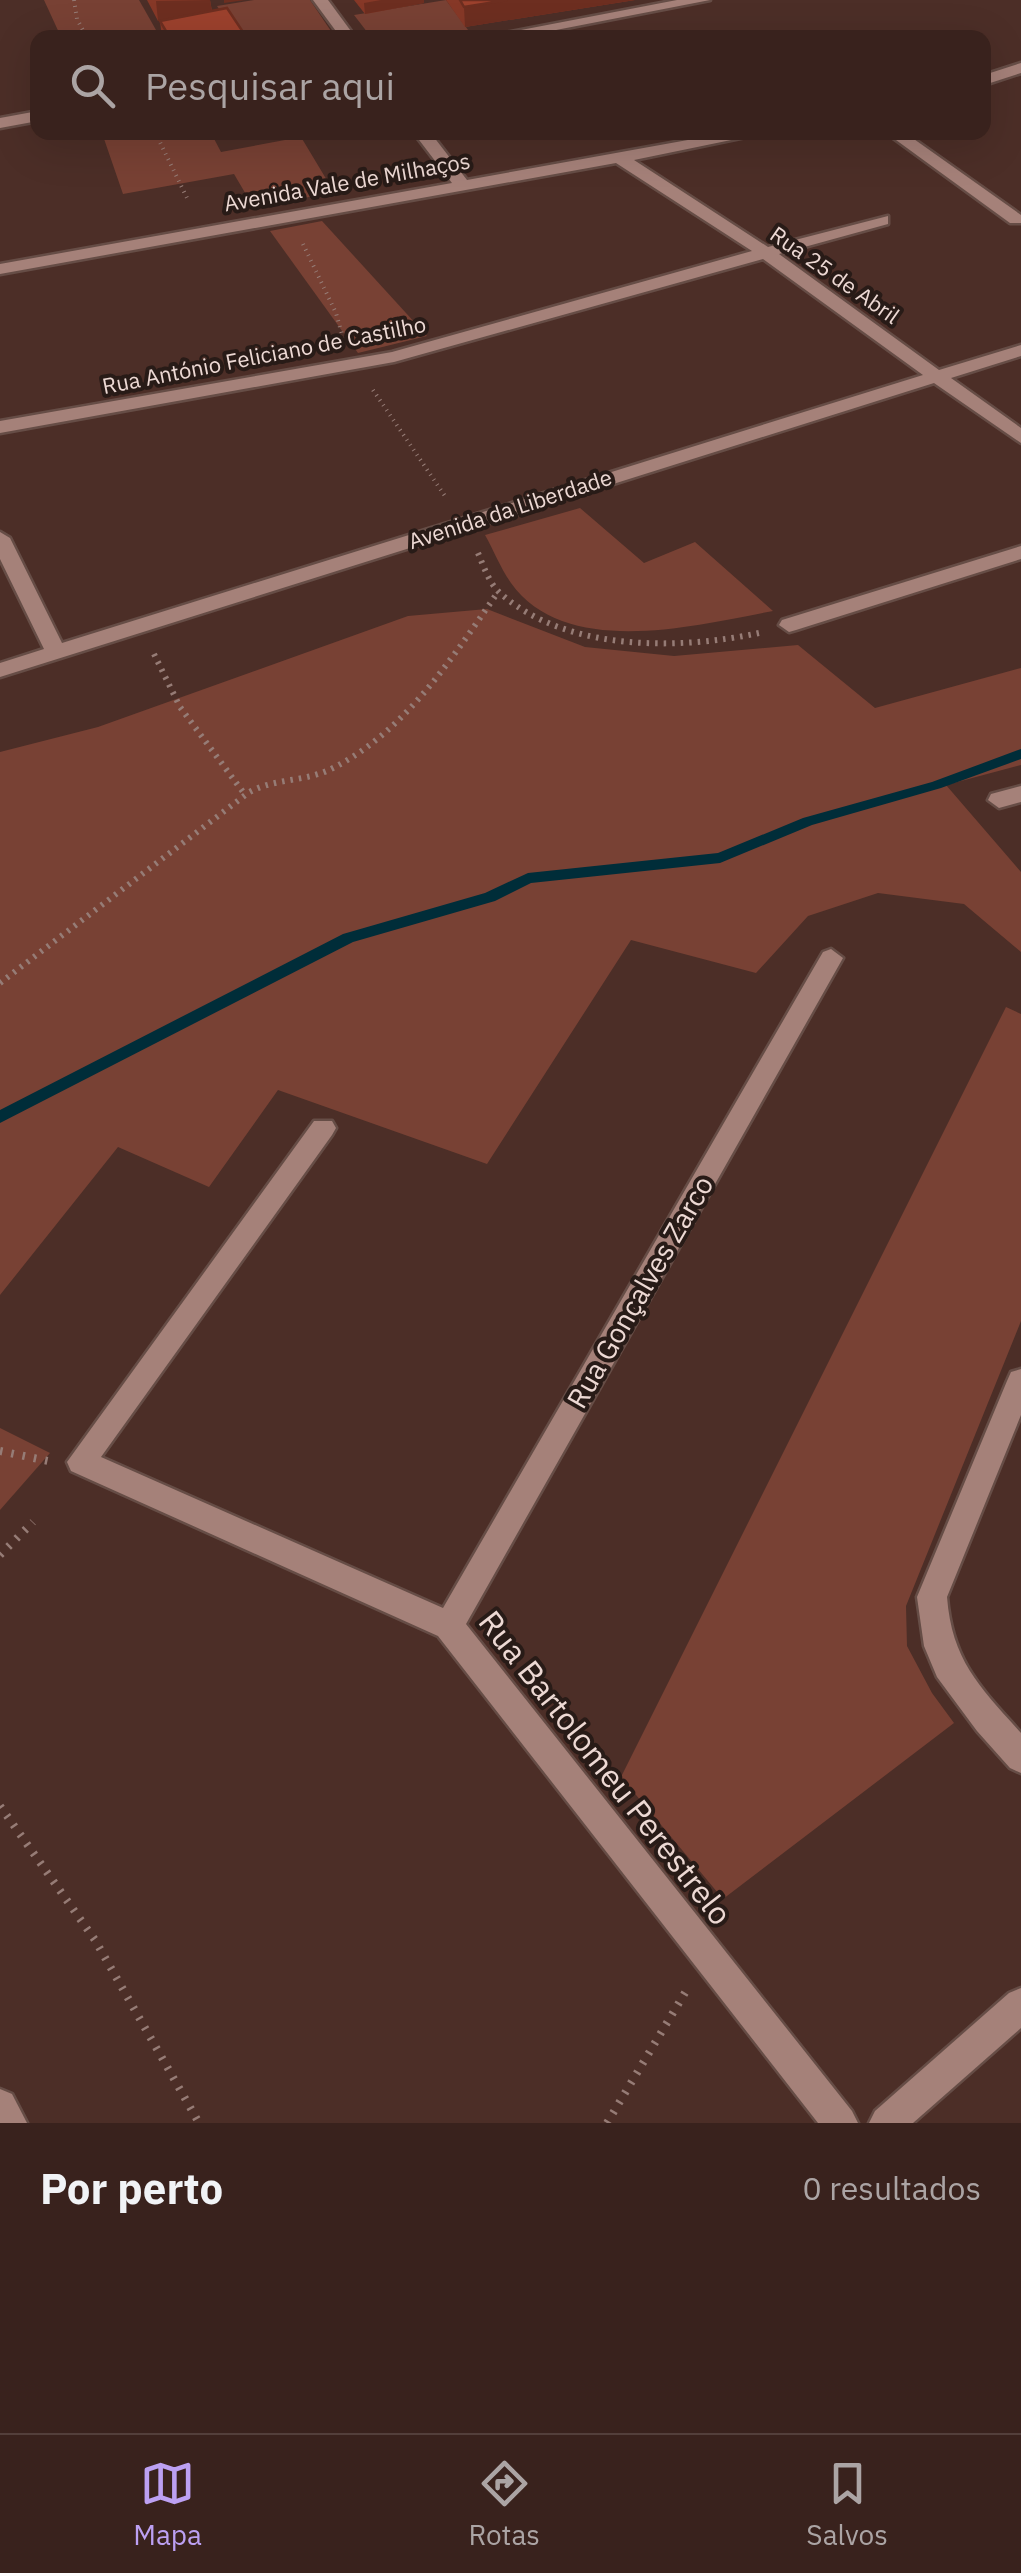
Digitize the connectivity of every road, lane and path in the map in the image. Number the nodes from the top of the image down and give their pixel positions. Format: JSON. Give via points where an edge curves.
{"nodes":[{"id":1,"x":74,"y":0,"type":"edge"},
{"id":2,"x":320,"y":0,"type":"edge"},
{"id":3,"x":702,"y":0,"type":"edge"},
{"id":4,"x":84,"y":30,"type":"edge"},
{"id":5,"x":343,"y":30,"type":"edge"},
{"id":6,"x":531,"y":30,"type":"edge"},
{"id":7,"x":1021,"y":68,"type":"edge"},
{"id":8,"x":991,"y":78,"type":"edge"},
{"id":9,"x":30,"y":117,"type":"edge"},
{"id":10,"x":0,"y":123,"type":"edge"},
{"id":11,"x":159,"y":140,"type":"edge"},
{"id":12,"x":427,"y":140,"type":"edge"},
{"id":13,"x":716,"y":140,"type":"edge"},
{"id":14,"x":904,"y":140,"type":"edge"},
{"id":15,"x":618,"y":157,"type":"junction"},
{"id":16,"x":461,"y":184,"type":"junction"},
{"id":17,"x":188,"y":200,"type":"dead end"},
{"id":18,"x":1016,"y":219,"type":"dead end"},
{"id":19,"x":882,"y":220,"type":"dead end"},
{"id":20,"x":766,"y":253,"type":"junction"},
{"id":21,"x":0,"y":269,"type":"edge"},
{"id":22,"x":1021,"y":350,"type":"edge"},
{"id":23,"x":938,"y":374,"type":"junction"},
{"id":24,"x":0,"y":427,"type":"edge"},
{"id":25,"x":1021,"y":438,"type":"edge"},
{"id":26,"x":466,"y":523,"type":"junction"},
{"id":27,"x":0,"y":538,"type":"edge"},
{"id":28,"x":1021,"y":552,"type":"edge"},
{"id":29,"x":498,"y":592,"type":"junction"},
{"id":30,"x":789,"y":625,"type":"joint"},
{"id":31,"x":140,"y":626,"type":"junction"},
{"id":32,"x":56,"y":652,"type":"junction"},
{"id":33,"x":0,"y":670,"type":"edge"},
{"id":34,"x":243,"y":792,"type":"junction"},
{"id":35,"x":830,"y":958,"type":"dead end"},
{"id":36,"x":0,"y":983,"type":"edge"},
{"id":37,"x":322,"y":1128,"type":"dead end"},
{"id":38,"x":1021,"y":1381,"type":"edge"},
{"id":39,"x":0,"y":1451,"type":"edge"},
{"id":40,"x":81,"y":1462,"type":"junction"},
{"id":41,"x":32,"y":1522,"type":"dead end"},
{"id":42,"x":0,"y":1556,"type":"edge"},
{"id":43,"x":449,"y":1626,"type":"junction"},
{"id":44,"x":1021,"y":1757,"type":"edge"},
{"id":45,"x":0,"y":1806,"type":"edge"},
{"id":46,"x":708,"y":1954,"type":"junction"},
{"id":47,"x":1021,"y":2004,"type":"edge"},
{"id":48,"x":0,"y":2106,"type":"edge"},
{"id":49,"x":9,"y":2123,"type":"edge"},
{"id":50,"x":200,"y":2123,"type":"edge"},
{"id":51,"x":607,"y":2123,"type":"edge"},
{"id":52,"x":840,"y":2123,"type":"edge"},
{"id":53,"x":888,"y":2123,"type":"edge"}],
"edges":[{"from":1,"to":4,"type":"path"},
{"from":2,"to":5,"type":"street"},
{"from":3,"to":6,"type":"street"},
{"from":7,"to":8,"type":"street"},
{"from":9,"to":10,"type":"street"},
{"from":11,"to":17,"type":"path"},
{"from":12,"to":16,"type":"street"},
{"from":13,"to":15,"type":"street","name":"Avenida Vale de Milhaços"},
{"from":14,"to":18,"type":"street"},
{"from":15,"to":16,"type":"street","name":"Avenida Vale de Milhaços"},
{"from":15,"to":20,"type":"street","name":"Rua 25 de Abril"},
{"from":16,"to":21,"type":"street","name":"Avenida Vale de Milhaços"},
{"from":19,"to":20,"type":"street","name":"Rua António Feliciano de Castilho"},
{"from":20,"to":23,"type":"street","name":"Rua 25 de Abril"},
{"from":20,"to":24,"type":"street","name":"Rua António Feliciano de Castilho","via":[[394,357]]},
{"from":22,"to":23,"type":"street","name":"Avenida da Liberdade"},
{"from":23,"to":25,"type":"street","name":"Rua 25 de Abril"},
{"from":23,"to":26,"type":"street","name":"Avenida da Liberdade"},
{"from":26,"to":29,"type":"path"},
{"from":26,"to":31,"type":"street","name":"Avenida da Liberdade"},
{"from":27,"to":32,"type":"street"},
{"from":28,"to":30,"type":"street"},
{"from":29,"to":30,"type":"path","via":[[556,628],[618,639],[704,642]]},
{"from":29,"to":34,"type":"path","via":[[437,676],[358,754],[323,773]]},
{"from":31,"to":32,"type":"street","name":"Avenida da Liberdade"},
{"from":31,"to":34,"type":"path","via":[[180,707]]},
{"from":32,"to":33,"type":"street","name":"Avenida da Liberdade"},
{"from":34,"to":36,"type":"path"},
{"from":35,"to":43,"type":"street","name":"Rua Gonçalves Zarco"},
{"from":37,"to":40,"type":"street"},
{"from":38,"to":44,"type":"street","via":[[932,1597],[941,1659]]},
{"from":39,"to":40,"type":"path"},
{"from":40,"to":43,"type":"street","name":"Rua Bartolomeu Perestrelo"},
{"from":41,"to":42,"type":"path"},
{"from":43,"to":46,"type":"street","name":"Rua Bartolomeu Perestrelo"},
{"from":45,"to":50,"type":"path","via":[[95,1940]]},
{"from":46,"to":51,"type":"path"},
{"from":46,"to":52,"type":"street","name":"Rua Bartolomeu Perestrelo"},
{"from":47,"to":53,"type":"street"},
{"from":48,"to":49,"type":"street"}]}
